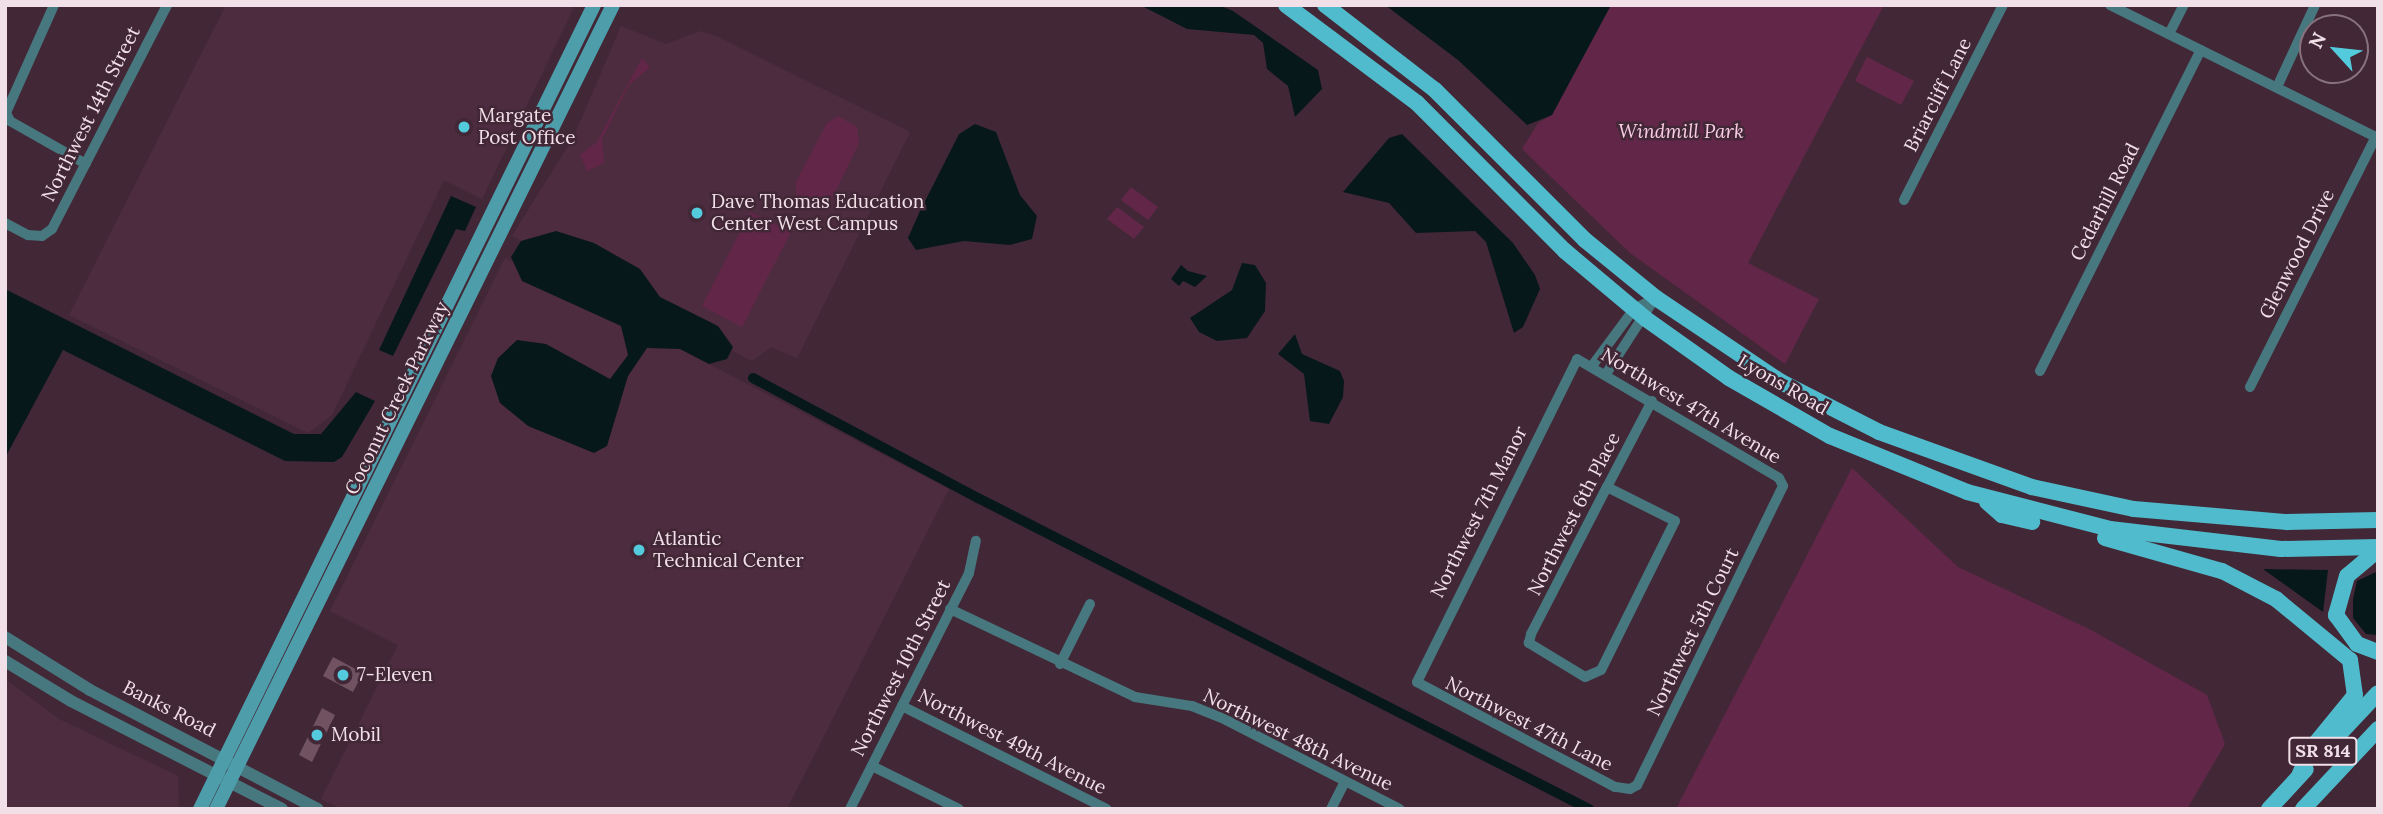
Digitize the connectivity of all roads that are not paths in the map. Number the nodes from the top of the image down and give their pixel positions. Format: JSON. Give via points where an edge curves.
{"nodes":[{"id":1,"x":54,"y":5,"type":"edge"},
{"id":2,"x":167,"y":5,"type":"edge"},
{"id":3,"x":594,"y":5,"type":"edge"},
{"id":4,"x":613,"y":5,"type":"edge"},
{"id":5,"x":1286,"y":5,"type":"edge"},
{"id":6,"x":1325,"y":5,"type":"edge"},
{"id":7,"x":2003,"y":5,"type":"edge"},
{"id":8,"x":2110,"y":5,"type":"edge"},
{"id":9,"x":2183,"y":5,"type":"edge"},
{"id":10,"x":2315,"y":5,"type":"edge"},
{"id":11,"x":2169,"y":34,"type":"junction"},
{"id":12,"x":2201,"y":50,"type":"junction"},
{"id":13,"x":2277,"y":87,"type":"junction"},
{"id":14,"x":6,"y":113,"type":"edge"},
{"id":15,"x":2377,"y":137,"type":"edge"},
{"id":16,"x":86,"y":164,"type":"junction"},
{"id":17,"x":1904,"y":200,"type":"dead end"},
{"id":18,"x":5,"y":223,"type":"edge"},
{"id":19,"x":1656,"y":298,"type":"junction"},
{"id":20,"x":1640,"y":314,"type":"junction"},
{"id":21,"x":1577,"y":359,"type":"joint"},
{"id":22,"x":1592,"y":366,"type":"junction"},
{"id":23,"x":2040,"y":371,"type":"dead end"},
{"id":24,"x":1606,"y":374,"type":"junction"},
{"id":25,"x":2250,"y":387,"type":"dead end"},
{"id":26,"x":1652,"y":401,"type":"junction"},
{"id":27,"x":1607,"y":486,"type":"junction"},
{"id":28,"x":1783,"y":486,"type":"joint"},
{"id":29,"x":1979,"y":496,"type":"junction"},
{"id":30,"x":2378,"y":520,"type":"edge"},
{"id":31,"x":976,"y":541,"type":"dead end"},
{"id":32,"x":2378,"y":549,"type":"edge"},
{"id":33,"x":1090,"y":604,"type":"dead end"},
{"id":34,"x":950,"y":609,"type":"junction"},
{"id":35,"x":5,"y":637,"type":"edge"},
{"id":36,"x":2378,"y":652,"type":"edge"},
{"id":37,"x":5,"y":661,"type":"edge"},
{"id":38,"x":1060,"y":664,"type":"junction"},
{"id":39,"x":1417,"y":682,"type":"joint"},
{"id":40,"x":2378,"y":693,"type":"edge"},
{"id":41,"x":902,"y":706,"type":"junction"},
{"id":42,"x":2378,"y":729,"type":"edge"},
{"id":43,"x":223,"y":759,"type":"junction"},
{"id":44,"x":872,"y":766,"type":"junction"},
{"id":45,"x":237,"y":767,"type":"junction"},
{"id":46,"x":2299,"y":776,"type":"junction"},
{"id":47,"x":223,"y":778,"type":"junction"},
{"id":48,"x":1345,"y":781,"type":"junction"},
{"id":49,"x":1630,"y":789,"type":"joint"},
{"id":50,"x":200,"y":809,"type":"edge"},
{"id":51,"x":216,"y":809,"type":"edge"},
{"id":52,"x":282,"y":809,"type":"edge"},
{"id":53,"x":318,"y":809,"type":"edge"},
{"id":54,"x":849,"y":809,"type":"edge"},
{"id":55,"x":959,"y":809,"type":"edge"},
{"id":56,"x":1107,"y":809,"type":"edge"},
{"id":57,"x":1331,"y":809,"type":"edge"},
{"id":58,"x":1400,"y":809,"type":"edge"},
{"id":59,"x":2269,"y":809,"type":"edge"},
{"id":60,"x":2303,"y":809,"type":"edge"}],
"edges":[{"from":1,"to":14,"type":"street"},
{"from":2,"to":16,"type":"street","name":"Northwest 14th Street"},
{"from":3,"to":43,"type":"main road","name":"Coconut Creek Parkway"},
{"from":4,"to":45,"type":"main road","name":"Coconut Creek Parkway"},
{"from":5,"to":20,"type":"main road","name":"Lyons Road","via":[[1417,103],[1566,251]]},
{"from":6,"to":19,"type":"main road","name":"Lyons Road","via":[[1435,90],[1585,240]]},
{"from":7,"to":17,"type":"street","name":"Briarcliff Lane"},
{"from":8,"to":11,"type":"street"},
{"from":9,"to":11,"type":"street"},
{"from":10,"to":13,"type":"street"},
{"from":11,"to":12,"type":"street"},
{"from":12,"to":13,"type":"street"},
{"from":12,"to":23,"type":"street","name":"Cedarhill Road"},
{"from":13,"to":15,"type":"street"},
{"from":14,"to":16,"type":"street","via":[[10,121]]},
{"from":15,"to":25,"type":"street","name":"Glenwood Drive"},
{"from":16,"to":18,"type":"street","name":"Northwest 14th Street","via":[[52,229],[42,236]]},
{"from":19,"to":20,"type":"street"},
{"from":19,"to":30,"type":"main road","name":"Lyons Road","via":[[1798,392],[1879,432],[2032,487],[2134,509],[2208,517]]},
{"from":20,"to":22,"type":"street"},
{"from":20,"to":24,"type":"street"},
{"from":20,"to":29,"type":"main road","name":"Lyons Road","via":[[1720,373],[1816,429]]},
{"from":21,"to":22,"type":"street","name":"Northwest 47th Avenue"},
{"from":21,"to":39,"type":"street","name":"Northwest 7th Manor"},
{"from":22,"to":24,"type":"street","name":"Northwest 47th Avenue"},
{"from":24,"to":26,"type":"street","name":"Northwest 47th Avenue"},
{"from":26,"to":27,"type":"street","name":"Northwest 6th Place"},
{"from":26,"to":28,"type":"street","name":"Northwest 47th Avenue","via":[[1779,478]]},
{"from":27,"to":27,"type":"street","name":"Northwest 6th Place","via":[[1675,522],[1594,677],[1543,655],[1529,643]]},
{"from":28,"to":49,"type":"street","name":"Northwest 5th Court","via":[[1637,785]]},
{"from":29,"to":32,"type":"main road","name":"Lyons Road","via":[[2109,529],[2202,543]]},
{"from":29,"to":46,"type":"main road","via":[[2003,515],[2164,551],[2222,571],[2276,599],[2331,640],[2350,660],[2355,695],[2310,750]]},
{"from":31,"to":34,"type":"street","name":"Northwest 10th Street","via":[[969,573]]},
{"from":32,"to":36,"type":"main road","via":[[2347,576],[2336,615],[2357,644]]},
{"from":33,"to":38,"type":"street"},
{"from":34,"to":38,"type":"street","name":"Northwest 48th Avenue"},
{"from":34,"to":41,"type":"street","name":"Northwest 10th Street"},
{"from":35,"to":43,"type":"street","name":"Banks Road","via":[[90,690]]},
{"from":37,"to":47,"type":"street","name":"Banks Road"},
{"from":38,"to":48,"type":"street","name":"Northwest 48th Avenue","via":[[1135,697],[1192,706],[1226,719]]},
{"from":39,"to":49,"type":"street","name":"Northwest 47th Lane","via":[[1603,781]]},
{"from":40,"to":46,"type":"main road","number":"SR 814"},
{"from":41,"to":44,"type":"street","name":"Northwest 10th Street"},
{"from":41,"to":56,"type":"street","name":"Northwest 49th Avenue"},
{"from":42,"to":60,"type":"main road","number":"SR 814"},
{"from":43,"to":45,"type":"street","name":"Banks Road"},
{"from":43,"to":47,"type":"main road","name":"Coconut Creek Parkway"},
{"from":44,"to":54,"type":"street","name":"Northwest 10th Street"},
{"from":44,"to":55,"type":"street"},
{"from":45,"to":47,"type":"main road","name":"Coconut Creek Parkway"},
{"from":45,"to":53,"type":"street","name":"Banks Road"},
{"from":46,"to":59,"type":"main road","number":"SR 814"},
{"from":47,"to":50,"type":"main road","name":"Coconut Creek Parkway"},
{"from":47,"to":51,"type":"main road","name":"Coconut Creek Parkway"},
{"from":47,"to":52,"type":"street","name":"Banks Road"},
{"from":48,"to":57,"type":"street"},
{"from":48,"to":58,"type":"street","name":"Northwest 48th Avenue"}]}
